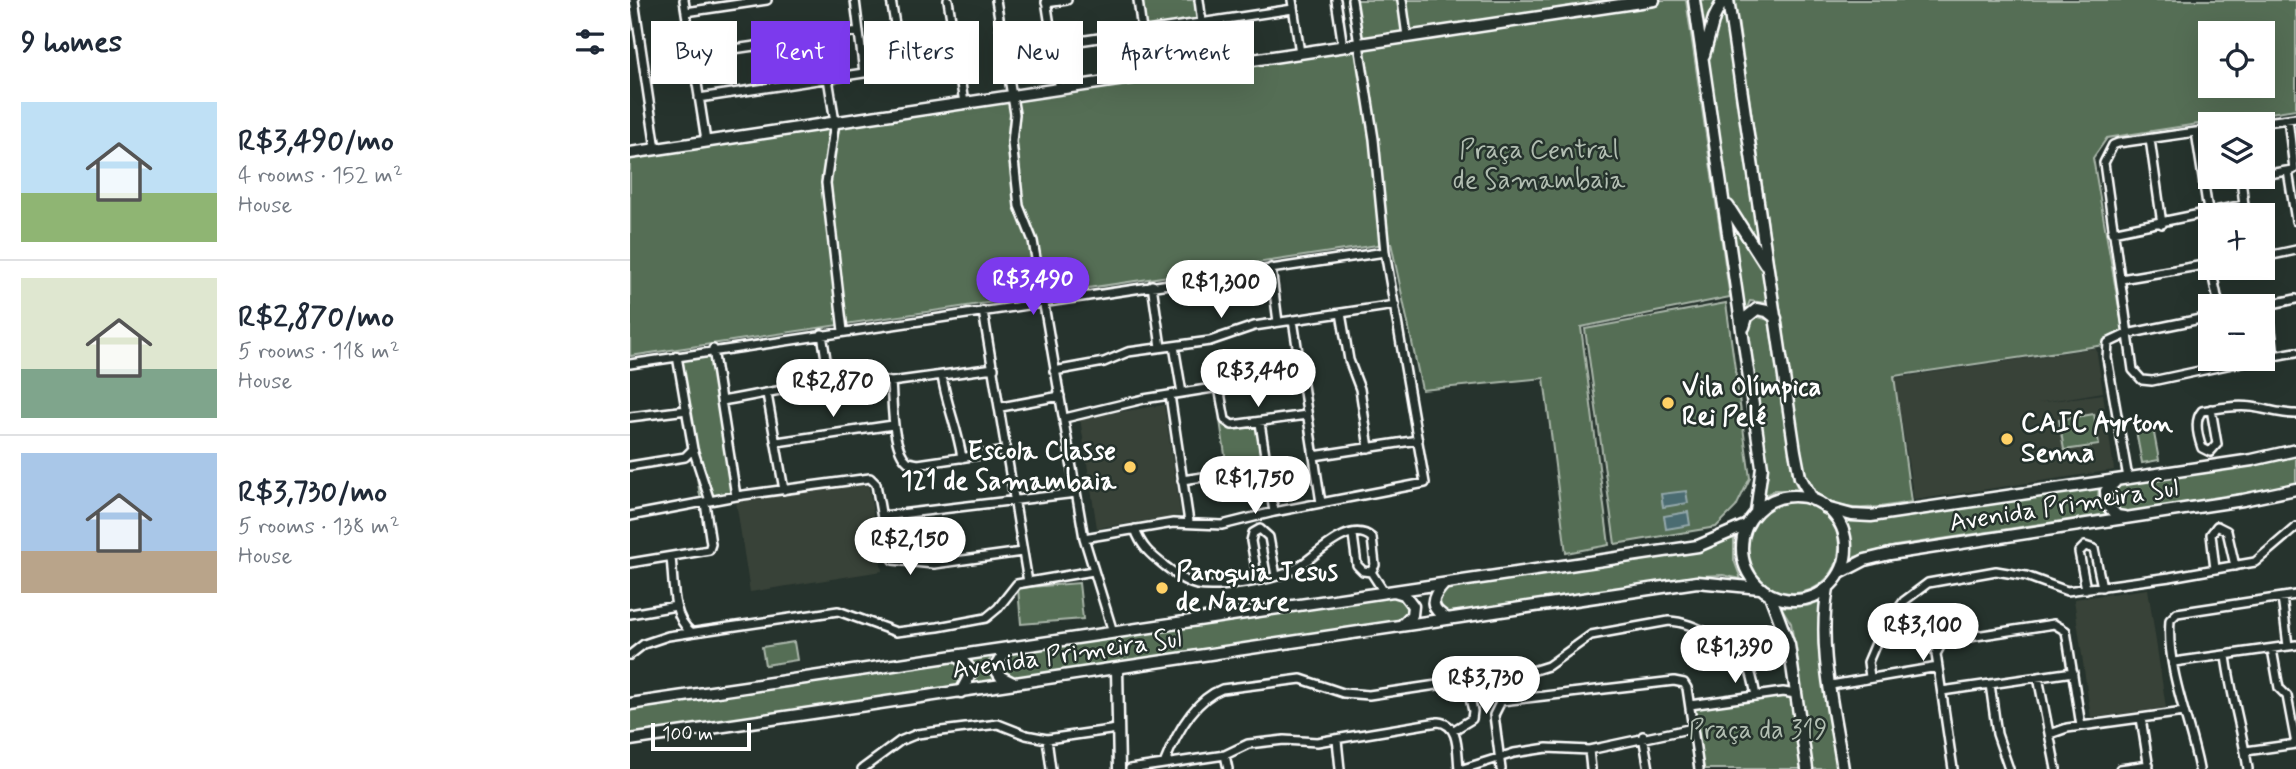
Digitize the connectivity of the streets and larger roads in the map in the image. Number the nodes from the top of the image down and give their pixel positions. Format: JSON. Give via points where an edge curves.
{"nodes":[{"id":1,"x":634,"y":0,"type":"edge"},
{"id":2,"x":684,"y":0,"type":"edge"},
{"id":3,"x":767,"y":0,"type":"edge"},
{"id":4,"x":855,"y":0,"type":"edge"},
{"id":5,"x":891,"y":0,"type":"edge"},
{"id":6,"x":948,"y":0,"type":"edge"},
{"id":7,"x":996,"y":0,"type":"edge"},
{"id":8,"x":1067,"y":0,"type":"edge"},
{"id":9,"x":1138,"y":0,"type":"edge"},
{"id":10,"x":1199,"y":0,"type":"edge"},
{"id":11,"x":1336,"y":0,"type":"edge"},
{"id":12,"x":1352,"y":0,"type":"edge"},
{"id":13,"x":1402,"y":0,"type":"edge"},
{"id":14,"x":1654,"y":0,"type":"edge"},
{"id":15,"x":1694,"y":0,"type":"edge"},
{"id":16,"x":1725,"y":0,"type":"edge"},
{"id":17,"x":1046,"y":2,"type":"edge"},
{"id":18,"x":1293,"y":4,"type":"edge"},
{"id":19,"x":1577,"y":5,"type":"edge"},
{"id":20,"x":686,"y":12,"type":"junction"},
{"id":21,"x":687,"y":21,"type":"edge"},
{"id":22,"x":894,"y":21,"type":"edge"},
{"id":23,"x":951,"y":21,"type":"edge"},
{"id":24,"x":1049,"y":21,"type":"edge"},
{"id":25,"x":1141,"y":21,"type":"edge"},
{"id":26,"x":1202,"y":21,"type":"edge"},
{"id":27,"x":1212,"y":21,"type":"edge"},
{"id":28,"x":1355,"y":22,"type":"junction"},
{"id":29,"x":1340,"y":23,"type":"junction"},
{"id":30,"x":859,"y":31,"type":"junction"},
{"id":31,"x":1407,"y":36,"type":"junction"},
{"id":32,"x":1359,"y":44,"type":"junction"},
{"id":33,"x":1343,"y":47,"type":"junction"},
{"id":34,"x":737,"y":49,"type":"edge"},
{"id":35,"x":1300,"y":53,"type":"junction"},
{"id":36,"x":1703,"y":59,"type":"junction"},
{"id":37,"x":1254,"y":60,"type":"edge"},
{"id":38,"x":864,"y":73,"type":"joint"},
{"id":39,"x":850,"y":75,"type":"edge"},
{"id":40,"x":697,"y":84,"type":"edge"},
{"id":41,"x":789,"y":84,"type":"edge"},
{"id":42,"x":829,"y":84,"type":"edge"},
{"id":43,"x":961,"y":84,"type":"edge"},
{"id":44,"x":1059,"y":84,"type":"edge"},
{"id":45,"x":1100,"y":84,"type":"edge"},
{"id":46,"x":1060,"y":90,"type":"junction"},
{"id":47,"x":1011,"y":97,"type":"junction"},
{"id":48,"x":699,"y":98,"type":"junction"},
{"id":49,"x":964,"y":103,"type":"junction"},
{"id":50,"x":2292,"y":118,"type":"edge"},
{"id":51,"x":835,"y":122,"type":"junction"},
{"id":52,"x":2196,"y":132,"type":"joint"},
{"id":53,"x":2150,"y":139,"type":"junction"},
{"id":54,"x":706,"y":141,"type":"junction"},
{"id":55,"x":2198,"y":144,"type":"edge"},
{"id":56,"x":656,"y":149,"type":"junction"},
{"id":57,"x":630,"y":153,"type":"edge"},
{"id":58,"x":2293,"y":170,"type":"edge"},
{"id":59,"x":2275,"y":173,"type":"edge"},
{"id":60,"x":1723,"y":197,"type":"junction"},
{"id":61,"x":2198,"y":214,"type":"edge"},
{"id":62,"x":2296,"y":220,"type":"edge"},
{"id":63,"x":2162,"y":224,"type":"junction"},
{"id":64,"x":2112,"y":232,"type":"junction"},
{"id":65,"x":2296,"y":250,"type":"edge"},
{"id":66,"x":1385,"y":252,"type":"junction"},
{"id":67,"x":2275,"y":254,"type":"edge"},
{"id":68,"x":1271,"y":268,"type":"junction"},
{"id":69,"x":2198,"y":268,"type":"edge"},
{"id":70,"x":1768,"y":271,"type":"junction"},
{"id":71,"x":2121,"y":279,"type":"junction"},
{"id":72,"x":1152,"y":285,"type":"junction"},
{"id":73,"x":2296,"y":299,"type":"edge"},
{"id":74,"x":1041,"y":302,"type":"junction"},
{"id":75,"x":2275,"y":304,"type":"edge"},
{"id":76,"x":1395,"y":305,"type":"junction"},
{"id":77,"x":983,"y":311,"type":"junction"},
{"id":78,"x":1341,"y":313,"type":"junction"},
{"id":79,"x":1776,"y":318,"type":"junction"},
{"id":80,"x":2198,"y":319,"type":"edge"},
{"id":81,"x":1293,"y":320,"type":"junction"},
{"id":82,"x":1278,"y":322,"type":"junction"},
{"id":83,"x":1743,"y":329,"type":"junction"},
{"id":84,"x":844,"y":331,"type":"junction"},
{"id":85,"x":822,"y":334,"type":"junction"},
{"id":86,"x":2127,"y":334,"type":"junction"},
{"id":87,"x":1174,"y":346,"type":"junction"},
{"id":88,"x":1161,"y":348,"type":"junction"},
{"id":89,"x":713,"y":349,"type":"junction"},
{"id":90,"x":2296,"y":352,"type":"edge"},
{"id":91,"x":677,"y":356,"type":"junction"},
{"id":92,"x":2275,"y":356,"type":"edge"},
{"id":93,"x":630,"y":364,"type":"edge"},
{"id":94,"x":994,"y":368,"type":"junction"},
{"id":95,"x":1300,"y":368,"type":"junction"},
{"id":96,"x":1054,"y":371,"type":"junction"},
{"id":97,"x":2202,"y":371,"type":"edge"},
{"id":98,"x":942,"y":376,"type":"junction"},
{"id":99,"x":891,"y":382,"type":"junction"},
{"id":100,"x":830,"y":384,"type":"junction"},
{"id":101,"x":1219,"y":387,"type":"junction"},
{"id":102,"x":1182,"y":393,"type":"junction"},
{"id":103,"x":767,"y":394,"type":"junction"},
{"id":104,"x":1171,"y":395,"type":"junction"},
{"id":105,"x":1060,"y":397,"type":"junction"},
{"id":106,"x":722,"y":401,"type":"junction"},
{"id":107,"x":1001,"y":407,"type":"junction"},
{"id":108,"x":2211,"y":409,"type":"junction"},
{"id":109,"x":687,"y":410,"type":"junction"},
{"id":110,"x":2296,"y":414,"type":"edge"},
{"id":111,"x":1307,"y":415,"type":"junction"},
{"id":112,"x":630,"y":417,"type":"edge"},
{"id":113,"x":1065,"y":418,"type":"junction"},
{"id":114,"x":1260,"y":423,"type":"junction"},
{"id":115,"x":893,"y":425,"type":"junction"},
{"id":116,"x":1418,"y":440,"type":"junction"},
{"id":117,"x":777,"y":442,"type":"junction"},
{"id":118,"x":1369,"y":448,"type":"junction"},
{"id":119,"x":692,"y":449,"type":"junction"},
{"id":120,"x":2296,"y":450,"type":"edge"},
{"id":121,"x":1007,"y":451,"type":"junction"},
{"id":122,"x":1314,"y":456,"type":"junction"},
{"id":123,"x":962,"y":458,"type":"junction"},
{"id":124,"x":630,"y":466,"type":"edge"},
{"id":125,"x":1266,"y":468,"type":"junction"},
{"id":126,"x":2129,"y":478,"type":"junction"},
{"id":127,"x":1182,"y":480,"type":"junction"},
{"id":128,"x":2117,"y":480,"type":"junction"},
{"id":129,"x":2296,"y":489,"type":"edge"},
{"id":130,"x":784,"y":490,"type":"junction"},
{"id":131,"x":1076,"y":493,"type":"junction"},
{"id":132,"x":736,"y":496,"type":"junction"},
{"id":133,"x":1813,"y":500,"type":"junction"},
{"id":134,"x":707,"y":502,"type":"junction"},
{"id":135,"x":1013,"y":502,"type":"junction"},
{"id":136,"x":1321,"y":503,"type":"junction"},
{"id":137,"x":1826,"y":508,"type":"junction"},
{"id":138,"x":1274,"y":512,"type":"junction"},
{"id":139,"x":1756,"y":512,"type":"junction"},
{"id":140,"x":630,"y":516,"type":"edge"},
{"id":141,"x":883,"y":516,"type":"junction"},
{"id":142,"x":2129,"y":518,"type":"junction"},
{"id":143,"x":1189,"y":522,"type":"junction"},
{"id":144,"x":1747,"y":525,"type":"junction"},
{"id":145,"x":2296,"y":527,"type":"edge"},
{"id":146,"x":1135,"y":529,"type":"junction"},
{"id":147,"x":1353,"y":535,"type":"junction"},
{"id":148,"x":1084,"y":538,"type":"junction"},
{"id":149,"x":1022,"y":552,"type":"junction"},
{"id":150,"x":671,"y":558,"type":"junction"},
{"id":151,"x":630,"y":563,"type":"edge"},
{"id":152,"x":2235,"y":566,"type":"junction"},
{"id":153,"x":2215,"y":569,"type":"junction"},
{"id":154,"x":1093,"y":571,"type":"junction"},
{"id":155,"x":1371,"y":572,"type":"junction"},
{"id":156,"x":1840,"y":573,"type":"junction"},
{"id":157,"x":1276,"y":576,"type":"junction"},
{"id":158,"x":1258,"y":580,"type":"junction"},
{"id":159,"x":1027,"y":582,"type":"junction"},
{"id":160,"x":1444,"y":583,"type":"junction"},
{"id":161,"x":2102,"y":587,"type":"junction"},
{"id":162,"x":1760,"y":588,"type":"junction"},
{"id":163,"x":1828,"y":588,"type":"junction"},
{"id":164,"x":2086,"y":589,"type":"junction"},
{"id":165,"x":1389,"y":592,"type":"junction"},
{"id":166,"x":2296,"y":594,"type":"edge"},
{"id":167,"x":1770,"y":595,"type":"junction"},
{"id":168,"x":2282,"y":597,"type":"junction"},
{"id":169,"x":676,"y":606,"type":"junction"},
{"id":170,"x":630,"y":614,"type":"edge"},
{"id":171,"x":1448,"y":619,"type":"junction"},
{"id":172,"x":1402,"y":625,"type":"junction"},
{"id":173,"x":691,"y":632,"type":"junction"},
{"id":174,"x":1113,"y":632,"type":"junction"},
{"id":175,"x":2292,"y":646,"type":"edge"},
{"id":176,"x":1008,"y":648,"type":"junction"},
{"id":177,"x":2272,"y":649,"type":"junction"},
{"id":178,"x":630,"y":655,"type":"edge"},
{"id":179,"x":957,"y":656,"type":"junction"},
{"id":180,"x":2226,"y":656,"type":"junction"},
{"id":181,"x":2174,"y":662,"type":"junction"},
{"id":182,"x":1938,"y":667,"type":"junction"},
{"id":183,"x":1117,"y":669,"type":"junction"},
{"id":184,"x":2073,"y":672,"type":"junction"},
{"id":185,"x":1870,"y":677,"type":"junction"},
{"id":186,"x":2038,"y":677,"type":"junction"},
{"id":187,"x":1466,"y":681,"type":"junction"},
{"id":188,"x":1015,"y":683,"type":"junction"},
{"id":189,"x":1990,"y":684,"type":"junction"},
{"id":190,"x":1831,"y":685,"type":"junction"},
{"id":191,"x":1795,"y":690,"type":"junction"},
{"id":192,"x":1942,"y":691,"type":"junction"},
{"id":193,"x":960,"y":692,"type":"junction"},
{"id":194,"x":2296,"y":694,"type":"edge"},
{"id":195,"x":1756,"y":696,"type":"junction"},
{"id":196,"x":2287,"y":696,"type":"junction"},
{"id":197,"x":630,"y":704,"type":"edge"},
{"id":198,"x":1690,"y":705,"type":"junction"},
{"id":199,"x":2184,"y":712,"type":"junction"},
{"id":200,"x":2141,"y":718,"type":"junction"},
{"id":201,"x":2081,"y":726,"type":"junction"},
{"id":202,"x":1693,"y":728,"type":"junction"},
{"id":203,"x":1117,"y":729,"type":"junction"},
{"id":204,"x":1454,"y":730,"type":"junction"},
{"id":205,"x":2050,"y":734,"type":"junction"},
{"id":206,"x":1643,"y":736,"type":"junction"},
{"id":207,"x":1047,"y":739,"type":"junction"},
{"id":208,"x":630,"y":740,"type":"edge"},
{"id":209,"x":1337,"y":740,"type":"junction"},
{"id":210,"x":2296,"y":744,"type":"edge"},
{"id":211,"x":1589,"y":750,"type":"junction"},
{"id":212,"x":2246,"y":751,"type":"junction"},
{"id":213,"x":1225,"y":755,"type":"junction"},
{"id":214,"x":1499,"y":757,"type":"junction"},
{"id":215,"x":1164,"y":764,"type":"junction"},
{"id":216,"x":2149,"y":767,"type":"edge"},
{"id":217,"x":862,"y":769,"type":"edge"},
{"id":218,"x":1051,"y":769,"type":"edge"},
{"id":219,"x":1119,"y":769,"type":"edge"},
{"id":220,"x":1130,"y":769,"type":"edge"},
{"id":221,"x":1228,"y":769,"type":"edge"},
{"id":222,"x":1340,"y":769,"type":"edge"},
{"id":223,"x":1461,"y":769,"type":"edge"},
{"id":224,"x":1501,"y":769,"type":"edge"},
{"id":225,"x":1591,"y":769,"type":"edge"},
{"id":226,"x":1648,"y":769,"type":"edge"},
{"id":227,"x":1699,"y":769,"type":"edge"},
{"id":228,"x":1807,"y":769,"type":"edge"},
{"id":229,"x":1843,"y":769,"type":"edge"},
{"id":230,"x":1953,"y":769,"type":"edge"},
{"id":231,"x":2009,"y":769,"type":"edge"},
{"id":232,"x":2056,"y":769,"type":"edge"},
{"id":233,"x":2120,"y":769,"type":"edge"},
{"id":234,"x":2199,"y":769,"type":"edge"},
{"id":235,"x":2248,"y":769,"type":"edge"}],
"edges":[{"from":1,"to":56,"type":"street"},
{"from":2,"to":20,"type":"street"},
{"from":3,"to":20,"type":"street"},
{"from":4,"to":30,"type":"street"},
{"from":5,"to":22,"type":"street"},
{"from":6,"to":23,"type":"street"},
{"from":7,"to":47,"type":"street"},
{"from":8,"to":17,"type":"street"},
{"from":9,"to":25,"type":"street"},
{"from":10,"to":26,"type":"street"},
{"from":11,"to":29,"type":"street"},
{"from":12,"to":28,"type":"street"},
{"from":13,"to":31,"type":"street"},
{"from":14,"to":19,"type":"street"},
{"from":15,"to":36,"type":"street"},
{"from":16,"to":36,"type":"street","via":[[1712,24]]},
{"from":16,"to":70,"type":"street"},
{"from":17,"to":24,"type":"street"},
{"from":18,"to":27,"type":"street"},
{"from":18,"to":35,"type":"street"},
{"from":19,"to":31,"type":"street"},
{"from":20,"to":21,"type":"street"},
{"from":28,"to":29,"type":"street","via":[[1348,26]]},
{"from":28,"to":32,"type":"street"},
{"from":29,"to":33,"type":"street"},
{"from":30,"to":34,"type":"street"},
{"from":30,"to":38,"type":"street"},
{"from":31,"to":32,"type":"street"},
{"from":32,"to":33,"type":"street"},
{"from":32,"to":66,"type":"street"},
{"from":33,"to":35,"type":"street"},
{"from":35,"to":37,"type":"street"},
{"from":36,"to":60,"type":"street"},
{"from":38,"to":39,"type":"street"},
{"from":40,"to":48,"type":"street"},
{"from":41,"to":48,"type":"street"},
{"from":42,"to":51,"type":"street"},
{"from":43,"to":49,"type":"street"},
{"from":44,"to":46,"type":"street"},
{"from":45,"to":46,"type":"street"},
{"from":46,"to":47,"type":"street"},
{"from":47,"to":49,"type":"street"},
{"from":47,"to":74,"type":"street","via":[[1019,206],[1033,241]]},
{"from":48,"to":54,"type":"street"},
{"from":49,"to":51,"type":"street"},
{"from":50,"to":58,"type":"street"},
{"from":51,"to":54,"type":"street"},
{"from":51,"to":84,"type":"street","via":[[826,183]]},
{"from":52,"to":53,"type":"street"},
{"from":52,"to":55,"type":"street"},
{"from":53,"to":63,"type":"street"},
{"from":53,"to":64,"type":"street","via":[[2113,145],[2106,154]]},
{"from":54,"to":56,"type":"street"},
{"from":56,"to":57,"type":"street"},
{"from":58,"to":59,"type":"street"},
{"from":58,"to":62,"type":"street"},
{"from":60,"to":70,"type":"street"},
{"from":60,"to":83,"type":"street"},
{"from":61,"to":63,"type":"street"},
{"from":63,"to":64,"type":"street"},
{"from":64,"to":71,"type":"street"},
{"from":65,"to":67,"type":"street"},
{"from":66,"to":68,"type":"street"},
{"from":66,"to":76,"type":"street"},
{"from":68,"to":72,"type":"street"},
{"from":68,"to":82,"type":"street"},
{"from":69,"to":71,"type":"street"},
{"from":70,"to":79,"type":"street"},
{"from":71,"to":86,"type":"street"},
{"from":72,"to":74,"type":"street"},
{"from":72,"to":88,"type":"street"},
{"from":73,"to":75,"type":"street"},
{"from":74,"to":77,"type":"street"},
{"from":74,"to":96,"type":"street"},
{"from":76,"to":78,"type":"street"},
{"from":76,"to":116,"type":"street"},
{"from":77,"to":84,"type":"street"},
{"from":77,"to":94,"type":"street"},
{"from":78,"to":81,"type":"street"},
{"from":78,"to":118,"type":"street"},
{"from":79,"to":83,"type":"street","via":[[1757,309],[1747,317]]},
{"from":79,"to":133,"type":"street","via":[[1800,477]]},
{"from":80,"to":86,"type":"street"},
{"from":81,"to":82,"type":"street"},
{"from":81,"to":95,"type":"street"},
{"from":82,"to":87,"type":"street"},
{"from":83,"to":139,"type":"street","via":[[1762,467]]},
{"from":84,"to":85,"type":"street"},
{"from":85,"to":89,"type":"street"},
{"from":85,"to":100,"type":"street"},
{"from":86,"to":97,"type":"street","via":[[2133,370],[2146,381]]},
{"from":86,"to":126,"type":"street","via":[[2115,337],[2106,348]]},
{"from":87,"to":88,"type":"street"},
{"from":87,"to":102,"type":"street"},
{"from":88,"to":96,"type":"street"},
{"from":89,"to":91,"type":"street"},
{"from":89,"to":106,"type":"street"},
{"from":90,"to":92,"type":"street"},
{"from":91,"to":93,"type":"street"},
{"from":91,"to":109,"type":"street"},
{"from":94,"to":98,"type":"street"},
{"from":94,"to":107,"type":"street"},
{"from":95,"to":101,"type":"street","via":[[1237,377]]},
{"from":95,"to":111,"type":"street"},
{"from":96,"to":105,"type":"street"},
{"from":98,"to":99,"type":"street"},
{"from":98,"to":123,"type":"street"},
{"from":99,"to":100,"type":"street","via":[[874,379]]},
{"from":99,"to":115,"type":"street"},
{"from":100,"to":103,"type":"street"},
{"from":101,"to":102,"type":"street"},
{"from":101,"to":114,"type":"street","via":[[1227,422],[1238,426]]},
{"from":102,"to":104,"type":"street"},
{"from":103,"to":106,"type":"street"},
{"from":103,"to":117,"type":"street"},
{"from":104,"to":113,"type":"street"},
{"from":104,"to":127,"type":"street"},
{"from":105,"to":107,"type":"street"},
{"from":105,"to":113,"type":"street"},
{"from":106,"to":132,"type":"street"},
{"from":107,"to":121,"type":"street"},
{"from":108,"to":108,"type":"street","via":[[2217,444],[2210,452],[2199,441],[2197,419],[2202,411]]},
{"from":108,"to":110,"type":"street","via":[[2253,407]]},
{"from":109,"to":112,"type":"street"},
{"from":109,"to":119,"type":"street"},
{"from":111,"to":114,"type":"street"},
{"from":111,"to":122,"type":"street"},
{"from":113,"to":131,"type":"street"},
{"from":114,"to":125,"type":"street"},
{"from":115,"to":117,"type":"street"},
{"from":115,"to":123,"type":"street","via":[[908,462]]},
{"from":116,"to":118,"type":"street"},
{"from":116,"to":136,"type":"street","via":[[1426,483]]},
{"from":117,"to":130,"type":"street"},
{"from":118,"to":122,"type":"street"},
{"from":119,"to":124,"type":"street","via":[[685,457]]},
{"from":119,"to":134,"type":"street"},
{"from":120,"to":126,"type":"street","name":"Avenida Primeira Sul"},
{"from":121,"to":123,"type":"street"},
{"from":121,"to":135,"type":"street"},
{"from":122,"to":136,"type":"street"},
{"from":125,"to":127,"type":"street"},
{"from":125,"to":138,"type":"street"},
{"from":126,"to":128,"type":"street","name":"Avenida Primeira Sul"},
{"from":127,"to":143,"type":"street"},
{"from":128,"to":137,"type":"street","name":"Avenida Primeira Sul","via":[[1871,516]]},
{"from":128,"to":142,"type":"street","via":[[2106,491],[2107,505],[2117,516]]},
{"from":129,"to":142,"type":"street","name":"Avenida Primeira Sul"},
{"from":130,"to":132,"type":"street"},
{"from":130,"to":141,"type":"street","via":[[870,478],[875,481]]},
{"from":131,"to":135,"type":"street"},
{"from":131,"to":148,"type":"street"},
{"from":132,"to":134,"type":"street"},
{"from":133,"to":137,"type":"street"},
{"from":133,"to":139,"type":"street","via":[[1781,498]]},
{"from":134,"to":140,"type":"street"},
{"from":134,"to":150,"type":"street","via":[[710,548]]},
{"from":135,"to":141,"type":"street"},
{"from":135,"to":149,"type":"street"},
{"from":136,"to":138,"type":"street"},
{"from":137,"to":156,"type":"street","via":[[1842,528],[1846,543]]},
{"from":138,"to":143,"type":"street","via":[[1222,525]]},
{"from":139,"to":144,"type":"street"},
{"from":141,"to":149,"type":"street","via":[[888,553],[898,562],[934,564]]},
{"from":142,"to":156,"type":"street","name":"Avenida Primeira Sul","via":[[1890,554]]},
{"from":143,"to":146,"type":"street"},
{"from":144,"to":160,"type":"street","name":"Avenida Primeira Sul","via":[[1698,546]]},
{"from":144,"to":162,"type":"street","via":[[1741,552],[1747,572]]},
{"from":145,"to":152,"type":"street","via":[[2260,559]]},
{"from":146,"to":148,"type":"street"},
{"from":146,"to":158,"type":"street","via":[[1148,552],[1189,582],[1206,586]]},
{"from":147,"to":155,"type":"street","via":[[1357,565]]},
{"from":147,"to":155,"type":"street","via":[[1363,533],[1372,538],[1375,565]]},
{"from":147,"to":157,"type":"street","via":[[1327,544],[1293,570]]},
{"from":148,"to":154,"type":"street"},
{"from":149,"to":159,"type":"street"},
{"from":150,"to":151,"type":"street"},
{"from":150,"to":169,"type":"street"},
{"from":152,"to":153,"type":"street"},
{"from":152,"to":153,"type":"street","via":[[2227,531],[2217,526],[2211,534]]},
{"from":153,"to":161,"type":"street"},
{"from":154,"to":159,"type":"street"},
{"from":154,"to":174,"type":"street"},
{"from":155,"to":165,"type":"street"},
{"from":156,"to":163,"type":"street"},
{"from":157,"to":158,"type":"street"},
{"from":157,"to":158,"type":"street","via":[[1269,537],[1260,529],[1251,541]]},
{"from":159,"to":173,"type":"street","via":[[1012,587],[986,618],[930,628],[896,632],[838,611]]},
{"from":160,"to":165,"type":"street","name":"Avenida Primeira Sul"},
{"from":160,"to":171,"type":"street","via":[[1433,605]]},
{"from":161,"to":164,"type":"street"},
{"from":161,"to":164,"type":"street","via":[[2094,549],[2085,546],[2079,552]]},
{"from":162,"to":167,"type":"street"},
{"from":162,"to":171,"type":"street","name":"Avenida Primeira Sul","via":[[1697,582]]},
{"from":163,"to":167,"type":"street","via":[[1800,600]]},
{"from":163,"to":190,"type":"street","via":[[1823,617]]},
{"from":164,"to":185,"type":"street","via":[[2057,590],[2026,576],[1996,571],[1928,583],[1904,601],[1879,636],[1868,662]]},
{"from":165,"to":172,"type":"street","via":[[1404,594],[1413,606],[1412,615]]},
{"from":165,"to":174,"type":"street","name":"Avenida Primeira Sul"},
{"from":166,"to":168,"type":"street"},
{"from":167,"to":191,"type":"street","via":[[1784,627]]},
{"from":168,"to":175,"type":"street"},
{"from":168,"to":181,"type":"street","via":[[2177,613],[2170,620]]},
{"from":169,"to":170,"type":"street"},
{"from":169,"to":173,"type":"street","via":[[684,627]]},
{"from":171,"to":172,"type":"street","name":"Avenida Primeira Sul"},
{"from":172,"to":183,"type":"street","name":"Avenida Primeira Sul"},
{"from":173,"to":178,"type":"street","via":[[653,639]]},
{"from":174,"to":176,"type":"street","name":"Avenida Primeira Sul"},
{"from":175,"to":177,"type":"street"},
{"from":176,"to":179,"type":"street","name":"Avenida Primeira Sul"},
{"from":176,"to":188,"type":"street","via":[[995,668],[1001,677]]},
{"from":177,"to":180,"type":"street"},
{"from":177,"to":196,"type":"street","via":[[2279,688]]},
{"from":179,"to":193,"type":"street","via":[[972,671]]},
{"from":179,"to":197,"type":"street","name":"Avenida Primeira Sul"},
{"from":180,"to":181,"type":"street"},
{"from":180,"to":212,"type":"street"},
{"from":181,"to":199,"type":"street"},
{"from":182,"to":184,"type":"street","via":[[1936,649],[1943,641],[2054,624],[2066,631]]},
{"from":182,"to":185,"type":"street"},
{"from":182,"to":192,"type":"street"},
{"from":183,"to":188,"type":"street","name":"Avenida Primeira Sul"},
{"from":183,"to":203,"type":"street"},
{"from":184,"to":186,"type":"street"},
{"from":184,"to":201,"type":"street"},
{"from":185,"to":190,"type":"street"},
{"from":186,"to":189,"type":"street"},
{"from":186,"to":205,"type":"street"},
{"from":187,"to":195,"type":"street","via":[[1532,671],[1548,666],[1591,635],[1669,621],[1701,629],[1742,661]]},
{"from":187,"to":204,"type":"street","via":[[1472,719]]},
{"from":187,"to":215,"type":"street","via":[[1369,695],[1343,693],[1301,679],[1222,689],[1200,703]]},
{"from":188,"to":193,"type":"street","name":"Avenida Primeira Sul"},
{"from":189,"to":192,"type":"street"},
{"from":189,"to":231,"type":"street","via":[[1997,734]]},
{"from":190,"to":229,"type":"street"},
{"from":191,"to":195,"type":"street"},
{"from":191,"to":228,"type":"street"},
{"from":192,"to":230,"type":"street"},
{"from":193,"to":208,"type":"street","name":"Avenida Primeira Sul"},
{"from":194,"to":196,"type":"street"},
{"from":195,"to":198,"type":"street"},
{"from":196,"to":210,"type":"street"},
{"from":198,"to":202,"type":"street"},
{"from":198,"to":214,"type":"street","via":[[1687,688],[1678,681],[1506,698],[1495,710]]},
{"from":199,"to":200,"type":"street"},
{"from":199,"to":234,"type":"street"},
{"from":200,"to":201,"type":"street"},
{"from":200,"to":216,"type":"street"},
{"from":201,"to":205,"type":"street"},
{"from":202,"to":206,"type":"street"},
{"from":202,"to":227,"type":"street"},
{"from":203,"to":207,"type":"street"},
{"from":203,"to":219,"type":"street"},
{"from":204,"to":209,"type":"street","via":[[1438,722]]},
{"from":204,"to":223,"type":"street"},
{"from":205,"to":232,"type":"street"},
{"from":206,"to":211,"type":"street"},
{"from":206,"to":226,"type":"street"},
{"from":207,"to":217,"type":"street","via":[[998,724],[917,734]]},
{"from":207,"to":218,"type":"street"},
{"from":209,"to":213,"type":"street","via":[[1248,744]]},
{"from":209,"to":222,"type":"street"},
{"from":210,"to":212,"type":"street"},
{"from":211,"to":214,"type":"street","via":[[1547,748]]},
{"from":211,"to":225,"type":"street"},
{"from":212,"to":235,"type":"street"},
{"from":213,"to":215,"type":"street"},
{"from":213,"to":221,"type":"street"},
{"from":214,"to":223,"type":"street"},
{"from":214,"to":224,"type":"street"},
{"from":215,"to":220,"type":"street"},
{"from":216,"to":233,"type":"street"}]}
